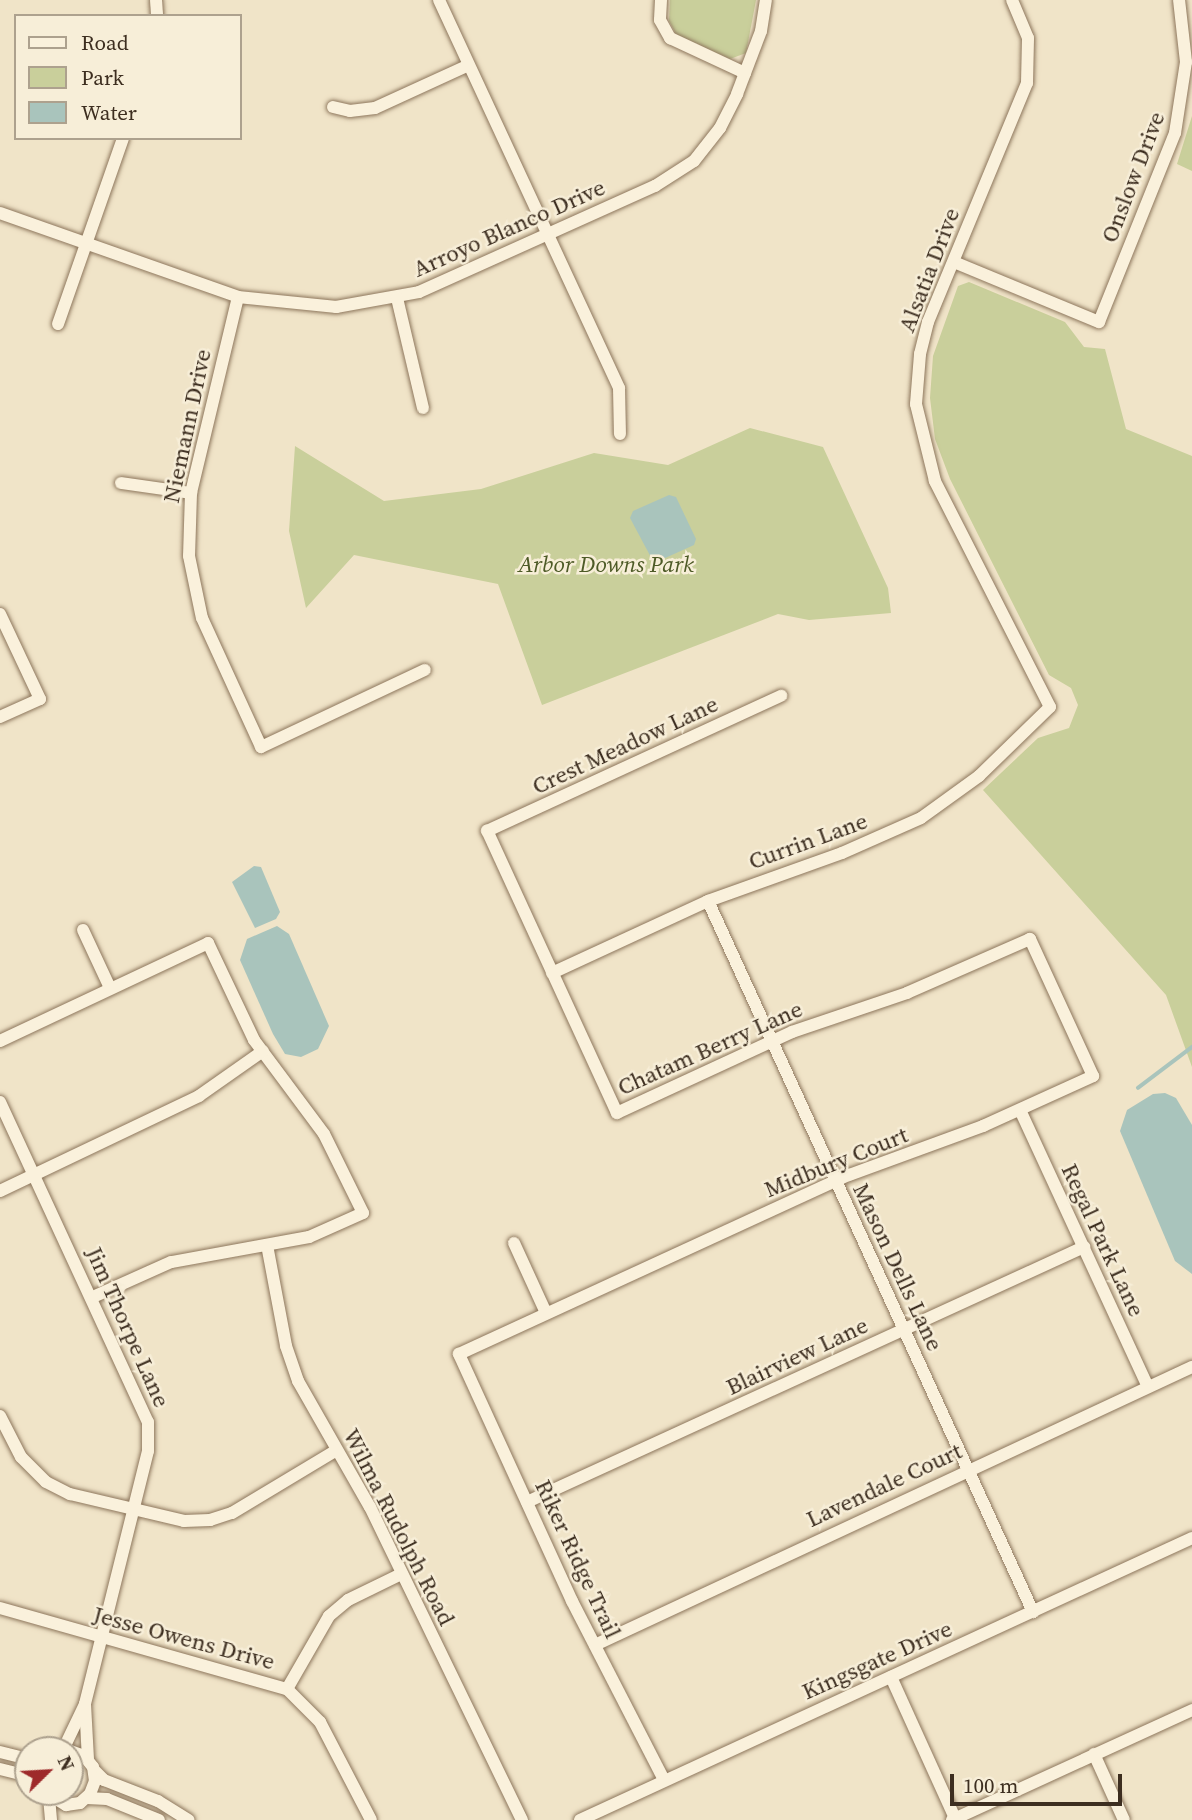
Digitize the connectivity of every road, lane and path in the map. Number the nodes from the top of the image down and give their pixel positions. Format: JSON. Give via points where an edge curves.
{"nodes":[{"id":1,"x":439,"y":0,"type":"edge"},
{"id":2,"x":661,"y":0,"type":"edge"},
{"id":3,"x":766,"y":0,"type":"edge"},
{"id":4,"x":1012,"y":0,"type":"edge"},
{"id":5,"x":1179,"y":0,"type":"edge"},
{"id":6,"x":469,"y":65,"type":"junction"},
{"id":7,"x":745,"y":73,"type":"junction"},
{"id":8,"x":333,"y":107,"type":"dead end"},
{"id":9,"x":122,"y":140,"type":"edge"},
{"id":10,"x":0,"y":213,"type":"edge"},
{"id":11,"x":548,"y":237,"type":"junction"},
{"id":12,"x":86,"y":245,"type":"junction"},
{"id":13,"x":954,"y":262,"type":"junction"},
{"id":14,"x":238,"y":297,"type":"junction"},
{"id":15,"x":397,"y":298,"type":"junction"},
{"id":16,"x":58,"y":324,"type":"dead end"},
{"id":17,"x":423,"y":408,"type":"dead end"},
{"id":18,"x":620,"y":434,"type":"dead end"},
{"id":19,"x":121,"y":483,"type":"dead end"},
{"id":20,"x":191,"y":493,"type":"junction"},
{"id":21,"x":0,"y":614,"type":"edge"},
{"id":22,"x":425,"y":670,"type":"dead end"},
{"id":23,"x":780,"y":696,"type":"dead end"},
{"id":24,"x":1050,"y":707,"type":"joint"},
{"id":25,"x":0,"y":717,"type":"edge"},
{"id":26,"x":487,"y":831,"type":"joint"},
{"id":27,"x":708,"y":901,"type":"junction"},
{"id":28,"x":83,"y":930,"type":"dead end"},
{"id":29,"x":1030,"y":939,"type":"joint"},
{"id":30,"x":552,"y":972,"type":"junction"},
{"id":31,"x":110,"y":988,"type":"junction"},
{"id":32,"x":0,"y":1041,"type":"edge"},
{"id":33,"x":771,"y":1041,"type":"junction"},
{"id":34,"x":263,"y":1051,"type":"junction"},
{"id":35,"x":0,"y":1102,"type":"edge"},
{"id":36,"x":1020,"y":1110,"type":"junction"},
{"id":37,"x":35,"y":1175,"type":"junction"},
{"id":38,"x":836,"y":1181,"type":"junction"},
{"id":39,"x":0,"y":1191,"type":"edge"},
{"id":40,"x":514,"y":1243,"type":"dead end"},
{"id":41,"x":267,"y":1245,"type":"junction"},
{"id":42,"x":1084,"y":1247,"type":"junction"},
{"id":43,"x":93,"y":1297,"type":"junction"},
{"id":44,"x":546,"y":1313,"type":"junction"},
{"id":45,"x":904,"y":1330,"type":"junction"},
{"id":46,"x":459,"y":1354,"type":"joint"},
{"id":47,"x":1192,"y":1367,"type":"edge"},
{"id":48,"x":1148,"y":1387,"type":"junction"},
{"id":49,"x":0,"y":1416,"type":"edge"},
{"id":50,"x":337,"y":1450,"type":"junction"},
{"id":51,"x":968,"y":1470,"type":"junction"},
{"id":52,"x":527,"y":1502,"type":"junction"},
{"id":53,"x":134,"y":1511,"type":"junction"},
{"id":54,"x":1192,"y":1538,"type":"edge"},
{"id":55,"x":401,"y":1574,"type":"junction"},
{"id":56,"x":0,"y":1608,"type":"edge"},
{"id":57,"x":1033,"y":1612,"type":"junction"},
{"id":58,"x":100,"y":1639,"type":"junction"},
{"id":59,"x":595,"y":1645,"type":"junction"},
{"id":60,"x":891,"y":1676,"type":"junction"},
{"id":61,"x":287,"y":1689,"type":"junction"},
{"id":62,"x":85,"y":1704,"type":"junction"},
{"id":63,"x":1192,"y":1710,"type":"edge"},
{"id":64,"x":70,"y":1736,"type":"edge"},
{"id":65,"x":1094,"y":1754,"type":"junction"},
{"id":66,"x":84,"y":1757,"type":"edge"},
{"id":67,"x":88,"y":1759,"type":"junction"},
{"id":68,"x":95,"y":1771,"type":"junction"},
{"id":69,"x":664,"y":1780,"type":"junction"},
{"id":70,"x":84,"y":1798,"type":"edge"},
{"id":71,"x":84,"y":1800,"type":"edge"},
{"id":72,"x":955,"y":1819,"type":"edge"},
{"id":73,"x":159,"y":1820,"type":"edge"},
{"id":74,"x":188,"y":1820,"type":"edge"},
{"id":75,"x":371,"y":1820,"type":"edge"},
{"id":76,"x":522,"y":1820,"type":"edge"},
{"id":77,"x":580,"y":1820,"type":"edge"},
{"id":78,"x":1124,"y":1820,"type":"edge"}],
"edges":[{"from":1,"to":6,"type":"street"},
{"from":2,"to":7,"type":"street","via":[[660,20],[670,38]]},
{"from":3,"to":7,"type":"street","name":"Arroyo Blanco Drive","via":[[761,31]]},
{"from":4,"to":13,"type":"street","name":"Alsatia Drive","via":[[1028,38],[1027,83]]},
{"from":5,"to":13,"type":"street","name":"Onslow Drive","via":[[1186,62],[1175,133],[1099,322]]},
{"from":6,"to":8,"type":"street","via":[[375,108],[350,111]]},
{"from":6,"to":11,"type":"street"},
{"from":7,"to":11,"type":"street","name":"Arroyo Blanco Drive","via":[[720,128],[694,161],[655,186]]},
{"from":9,"to":12,"type":"street"},
{"from":10,"to":12,"type":"street","name":"Arroyo Blanco Drive"},
{"from":11,"to":15,"type":"street","name":"Arroyo Blanco Drive","via":[[454,280]]},
{"from":11,"to":18,"type":"street","via":[[619,388]]},
{"from":12,"to":14,"type":"street","name":"Arroyo Blanco Drive"},
{"from":12,"to":16,"type":"street"},
{"from":13,"to":24,"type":"street","name":"Alsatia Drive","via":[[926,330],[916,404],[935,481]]},
{"from":14,"to":15,"type":"street","name":"Arroyo Blanco Drive","via":[[312,307]]},
{"from":14,"to":20,"type":"street","name":"Niemann Drive"},
{"from":15,"to":17,"type":"street"},
{"from":19,"to":20,"type":"street"},
{"from":20,"to":22,"type":"street","name":"Niemann Drive","via":[[189,556],[196,599],[261,747]]},
{"from":21,"to":25,"type":"street","via":[[40,699]]},
{"from":23,"to":26,"type":"street","name":"Crest Meadow Lane"},
{"from":24,"to":27,"type":"street","name":"Currin Lane","via":[[979,776],[921,818],[842,853]]},
{"from":26,"to":30,"type":"street","name":"Chatam Berry Lane"},
{"from":27,"to":30,"type":"street","name":"Currin Lane"},
{"from":27,"to":33,"type":"street","name":"Mason Dells Lane"},
{"from":28,"to":31,"type":"street"},
{"from":29,"to":33,"type":"street","name":"Chatam Berry Lane","via":[[907,993]]},
{"from":29,"to":36,"type":"street","name":"Midbury Court","via":[[1093,1076]]},
{"from":30,"to":33,"type":"street","name":"Chatam Berry Lane","via":[[617,1113]]},
{"from":31,"to":32,"type":"street"},
{"from":31,"to":34,"type":"street","via":[[208,943]]},
{"from":33,"to":38,"type":"street","name":"Mason Dells Lane"},
{"from":34,"to":37,"type":"street","via":[[199,1096]]},
{"from":34,"to":41,"type":"street","via":[[324,1134],[363,1213],[322,1233]]},
{"from":35,"to":37,"type":"street","name":"Jim Thorpe Lane"},
{"from":36,"to":38,"type":"street","name":"Midbury Court"},
{"from":36,"to":42,"type":"street","name":"Regal Park Lane"},
{"from":37,"to":39,"type":"street"},
{"from":37,"to":43,"type":"street","name":"Jim Thorpe Lane"},
{"from":38,"to":44,"type":"street","name":"Midbury Court"},
{"from":38,"to":45,"type":"street","name":"Mason Dells Lane"},
{"from":40,"to":44,"type":"street"},
{"from":41,"to":43,"type":"street","via":[[171,1262]]},
{"from":41,"to":50,"type":"street","name":"Wilma Rudolph Road","via":[[291,1364]]},
{"from":42,"to":45,"type":"street","name":"Blairview Lane"},
{"from":42,"to":48,"type":"street","name":"Regal Park Lane"},
{"from":43,"to":53,"type":"street","name":"Jim Thorpe Lane","via":[[148,1422],[148,1451]]},
{"from":44,"to":46,"type":"street","name":"Midbury Court"},
{"from":45,"to":51,"type":"street","name":"Mason Dells Lane"},
{"from":45,"to":52,"type":"street","name":"Blairview Lane"},
{"from":46,"to":52,"type":"street","name":"Riker Ridge Trail"},
{"from":47,"to":48,"type":"street","name":"Lavendale Court"},
{"from":48,"to":51,"type":"street","name":"Lavendale Court"},
{"from":49,"to":53,"type":"street","via":[[21,1457],[46,1482],[70,1494]]},
{"from":50,"to":53,"type":"street","via":[[242,1508],[210,1520],[184,1521]]},
{"from":50,"to":55,"type":"street","name":"Wilma Rudolph Road"},
{"from":51,"to":57,"type":"street","name":"Mason Dells Lane"},
{"from":51,"to":59,"type":"street","name":"Lavendale Court"},
{"from":52,"to":59,"type":"street","name":"Riker Ridge Trail"},
{"from":53,"to":58,"type":"street","name":"Jim Thorpe Lane"},
{"from":54,"to":57,"type":"street","name":"Kingsgate Drive"},
{"from":55,"to":61,"type":"street","via":[[348,1600],[329,1616]]},
{"from":55,"to":76,"type":"street","name":"Wilma Rudolph Road"},
{"from":56,"to":58,"type":"street","name":"Jesse Owens Drive"},
{"from":57,"to":60,"type":"street","name":"Kingsgate Drive"},
{"from":58,"to":61,"type":"street","name":"Jesse Owens Drive"},
{"from":58,"to":62,"type":"street","name":"Jim Thorpe Lane"},
{"from":59,"to":69,"type":"street","name":"Riker Ridge Trail"},
{"from":60,"to":69,"type":"street","name":"Kingsgate Drive"},
{"from":60,"to":72,"type":"street"},
{"from":61,"to":75,"type":"street","name":"Jesse Owens Drive","via":[[320,1722]]},
{"from":62,"to":64,"type":"street","name":"Jim Thorpe Lane"},
{"from":62,"to":67,"type":"street","name":"Jim Thorpe Lane"},
{"from":63,"to":65,"type":"street"},
{"from":65,"to":72,"type":"street"},
{"from":65,"to":78,"type":"street"},
{"from":66,"to":67,"type":"street"},
{"from":67,"to":68,"type":"street"},
{"from":68,"to":70,"type":"street"},
{"from":68,"to":74,"type":"street","via":[[104,1780],[158,1801]]},
{"from":69,"to":77,"type":"street","name":"Kingsgate Drive"},
{"from":71,"to":73,"type":"street","via":[[107,1799]]}]}
